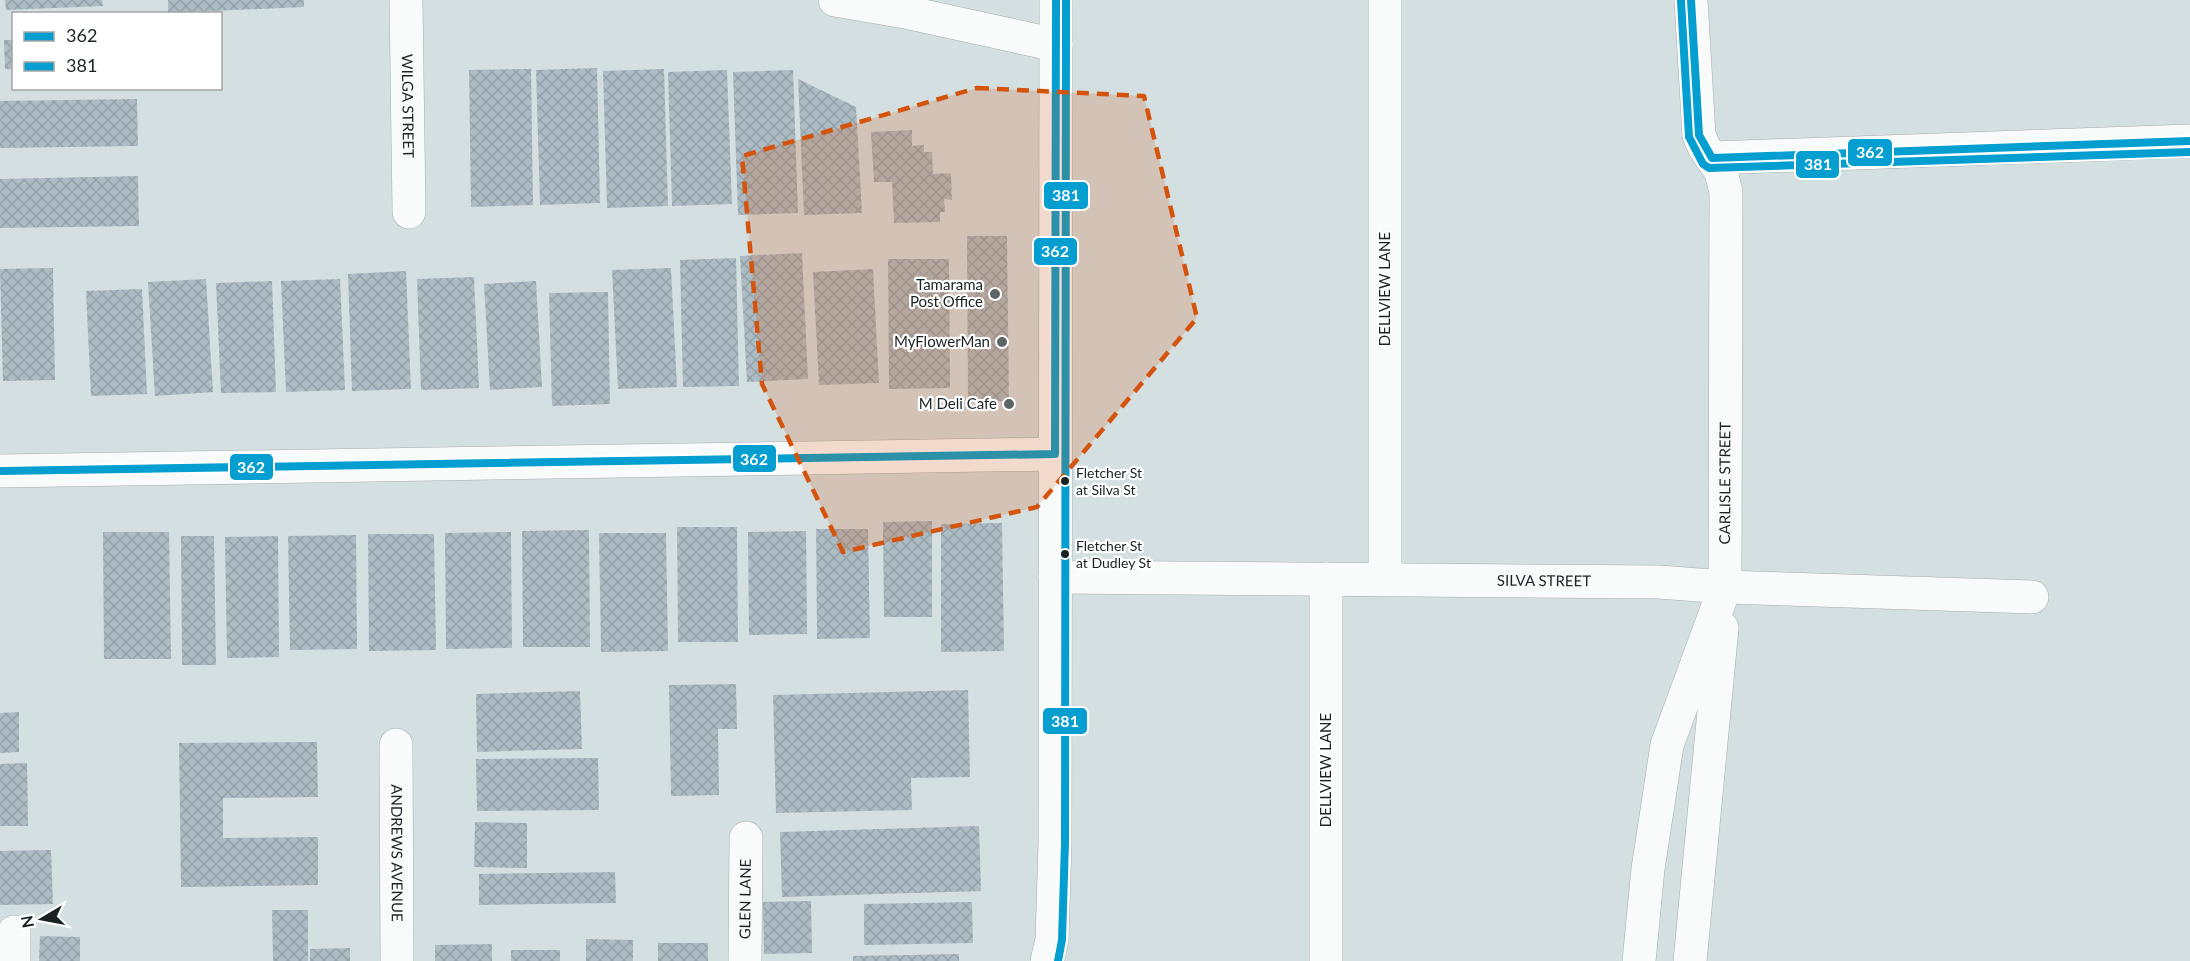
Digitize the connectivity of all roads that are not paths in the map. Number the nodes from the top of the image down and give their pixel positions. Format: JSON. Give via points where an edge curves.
{"nodes":[{"id":1,"x":406,"y":0,"type":"edge"},
{"id":2,"x":835,"y":0,"type":"edge"},
{"id":3,"x":1056,"y":0,"type":"edge"},
{"id":4,"x":1385,"y":0,"type":"edge"},
{"id":5,"x":1691,"y":0,"type":"edge"},
{"id":6,"x":1056,"y":45,"type":"junction"},
{"id":7,"x":2190,"y":141,"type":"edge"},
{"id":8,"x":1712,"y":158,"type":"junction"},
{"id":9,"x":409,"y":212,"type":"dead end"},
{"id":10,"x":1055,"y":454,"type":"junction"},
{"id":11,"x":0,"y":471,"type":"edge"},
{"id":12,"x":1055,"y":577,"type":"junction"},
{"id":13,"x":1326,"y":579,"type":"junction"},
{"id":14,"x":1385,"y":579,"type":"junction"},
{"id":15,"x":1725,"y":587,"type":"junction"},
{"id":16,"x":2032,"y":597,"type":"dead end"},
{"id":17,"x":396,"y":745,"type":"dead end"},
{"id":18,"x":746,"y":838,"type":"dead end"},
{"id":19,"x":397,"y":961,"type":"edge"},
{"id":20,"x":745,"y":961,"type":"edge"},
{"id":21,"x":1047,"y":961,"type":"edge"},
{"id":22,"x":1326,"y":961,"type":"edge"},
{"id":23,"x":1639,"y":961,"type":"edge"},
{"id":24,"x":1690,"y":961,"type":"edge"}],
"edges":[{"from":1,"to":9,"type":"street","name":"WILGA STREET"},
{"from":2,"to":6,"type":"street"},
{"from":3,"to":6,"type":"street"},
{"from":4,"to":14,"type":"street","name":"DELLVIEW LANE"},
{"from":5,"to":8,"type":"street","name":"CARLISLE STREET","via":[[1699,135]]},
{"from":6,"to":10,"type":"street"},
{"from":7,"to":8,"type":"street"},
{"from":8,"to":15,"type":"street","name":"CARLISLE STREET","via":[[1726,192]]},
{"from":10,"to":11,"type":"street"},
{"from":10,"to":12,"type":"street"},
{"from":12,"to":13,"type":"street","name":"SILVA STREET"},
{"from":12,"to":21,"type":"street","via":[[1054,908]]},
{"from":13,"to":14,"type":"street","name":"SILVA STREET"},
{"from":13,"to":22,"type":"street","name":"DELLVIEW LANE"},
{"from":14,"to":15,"type":"street","name":"SILVA STREET","via":[[1659,582]]},
{"from":15,"to":16,"type":"street","name":"SILVA STREET"},
{"from":15,"to":23,"type":"street","name":"CARLISLE STREET","via":[[1667,746]]},
{"from":15,"to":24,"type":"street"},
{"from":17,"to":19,"type":"street","name":"ANDREWS AVENUE"},
{"from":18,"to":20,"type":"street","name":"GLEN LANE"}]}
